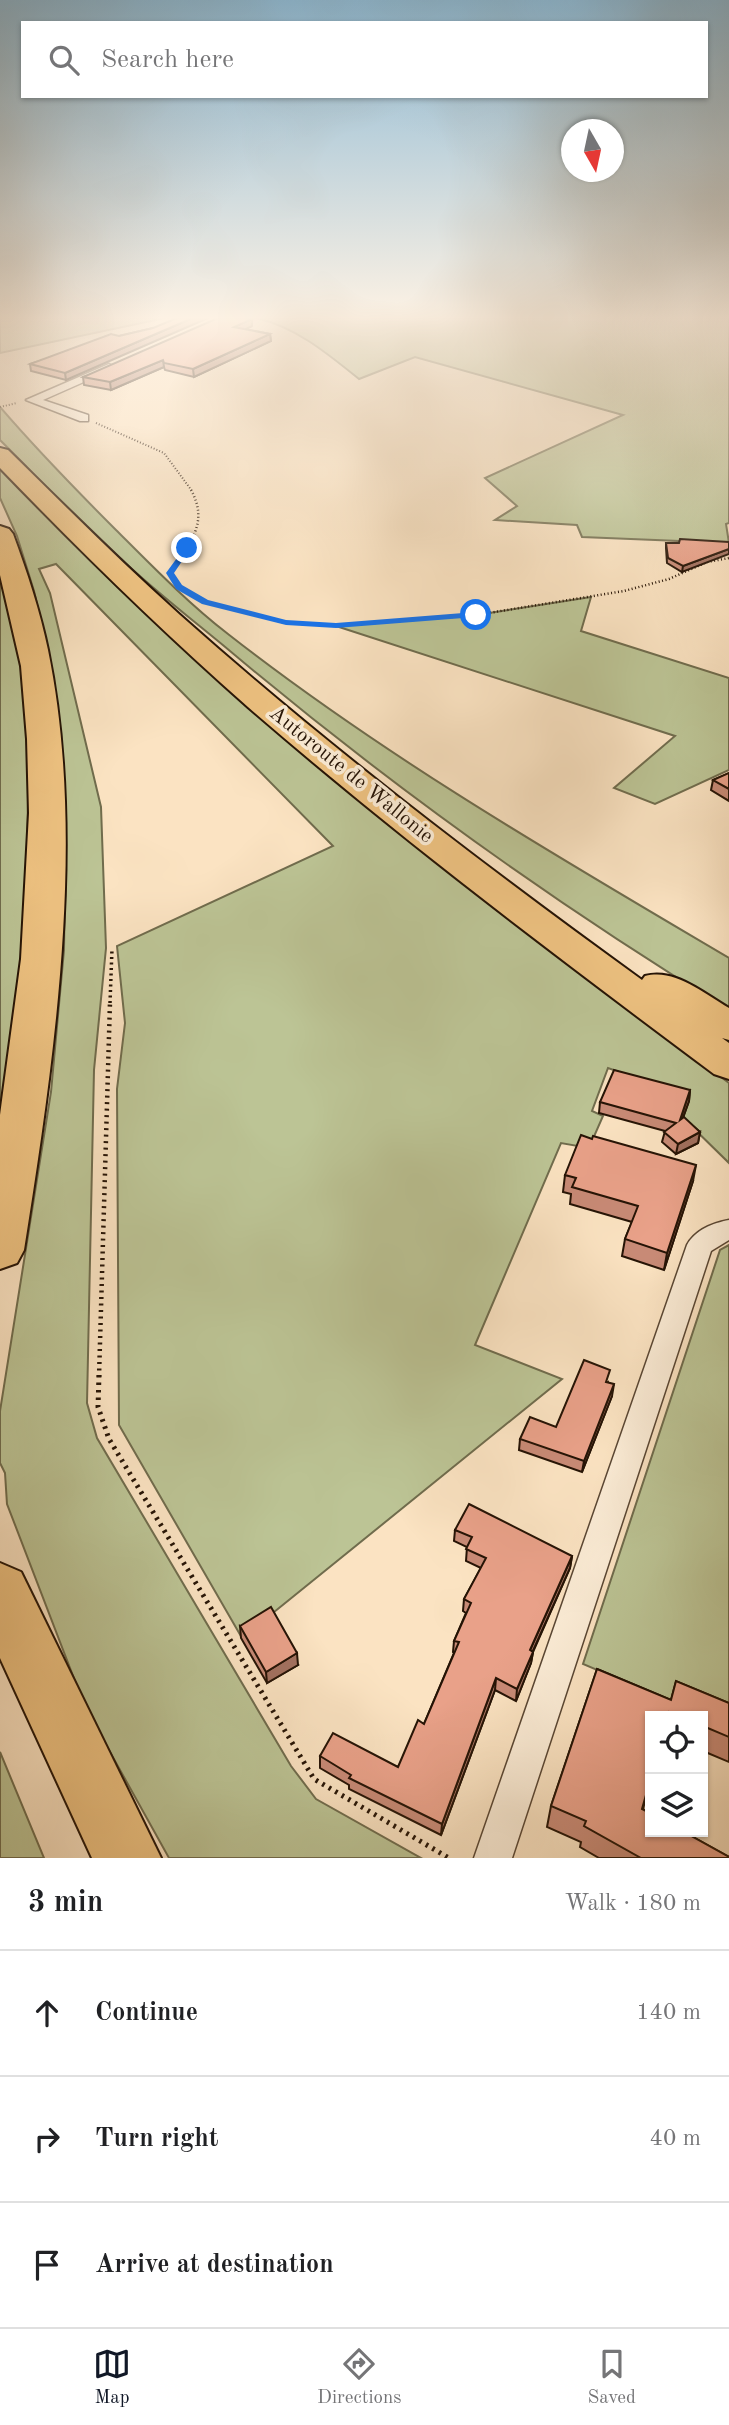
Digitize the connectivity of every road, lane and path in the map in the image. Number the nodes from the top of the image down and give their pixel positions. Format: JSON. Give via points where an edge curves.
{"nodes":[{"id":1,"x":46,"y":405,"type":"edge"},
{"id":2,"x":84,"y":418,"type":"joint"},
{"id":3,"x":0,"y":455,"type":"edge"},
{"id":4,"x":0,"y":534,"type":"edge"},
{"id":5,"x":729,"y":558,"type":"edge"},
{"id":6,"x":498,"y":892,"type":"junction"},
{"id":7,"x":112,"y":949,"type":"dead end"},
{"id":8,"x":729,"y":1026,"type":"edge"},
{"id":9,"x":729,"y":1064,"type":"edge"},
{"id":10,"x":729,"y":1230,"type":"edge"},
{"id":11,"x":0,"y":1250,"type":"edge"},
{"id":12,"x":0,"y":1592,"type":"edge"},
{"id":13,"x":127,"y":1858,"type":"edge"},
{"id":14,"x":449,"y":1858,"type":"edge"},
{"id":15,"x":493,"y":1858,"type":"edge"}],
"edges":[{"from":1,"to":2,"type":"street"},
{"from":2,"to":5,"type":"path","via":[[164,453],[185,478],[198,502],[198,529],[170,573],[179,587],[205,602],[286,623],[336,626],[476,615],[624,591]]},
{"from":3,"to":6,"type":"highway","name":"Autoroute de Wallonie","via":[[152,606],[233,678],[364,789]]},
{"from":4,"to":11,"type":"highway","via":[[24,607],[36,664],[47,830],[36,1034]]},
{"from":6,"to":8,"type":"highway","via":[[547,910]]},
{"from":6,"to":9,"type":"highway","name":"Autoroute de Wallonie"},
{"from":7,"to":14,"type":"path","via":[[98,1407],[109,1439],[314,1779]]},
{"from":10,"to":15,"type":"street","via":[[700,1245]]},
{"from":12,"to":13,"type":"highway"}]}
